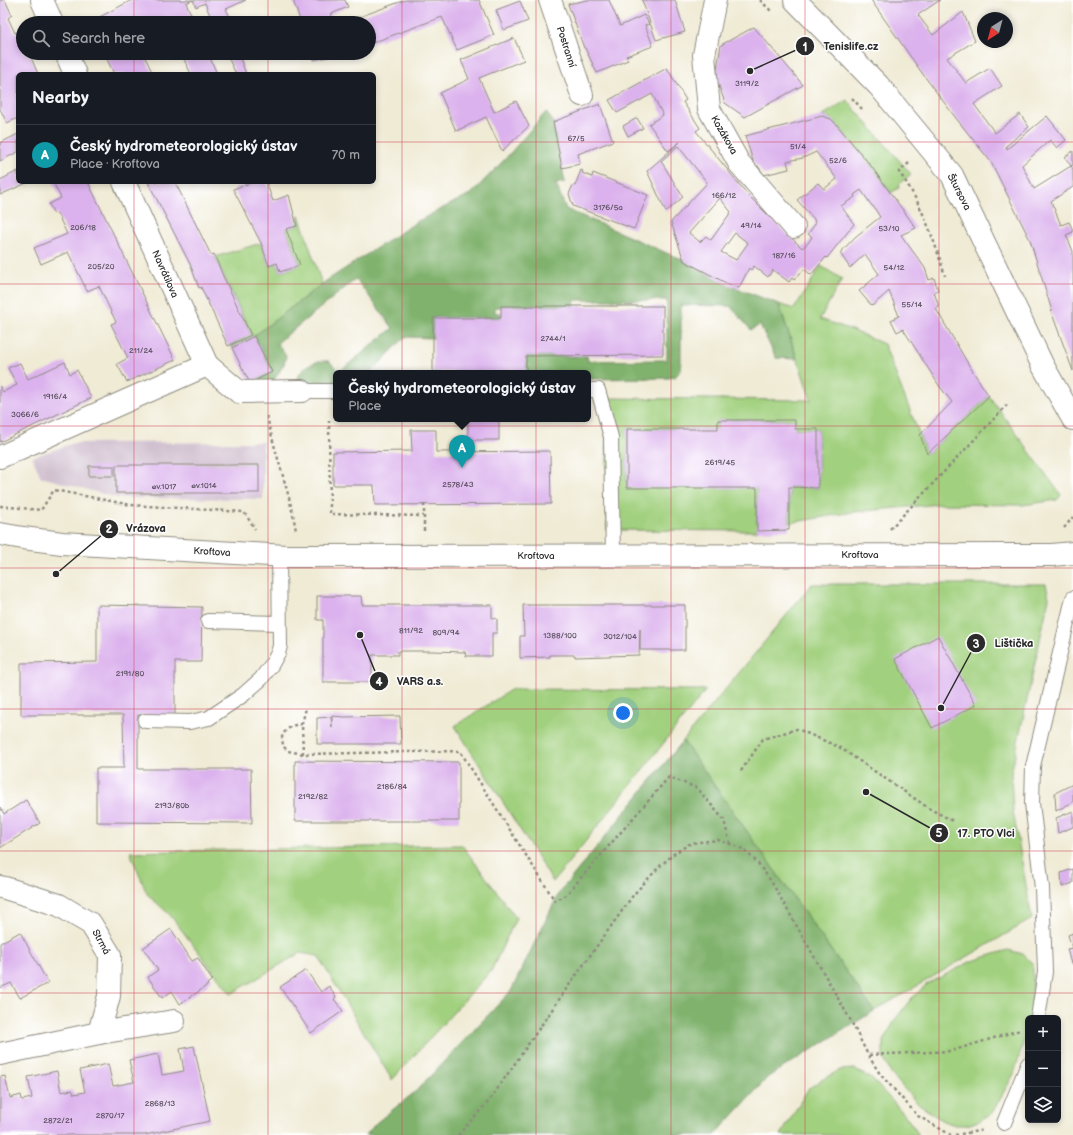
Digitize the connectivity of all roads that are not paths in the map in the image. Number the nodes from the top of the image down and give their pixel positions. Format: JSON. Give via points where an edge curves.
{"nodes":[{"id":1,"x":42,"y":0,"type":"edge"},
{"id":2,"x":550,"y":0,"type":"edge"},
{"id":3,"x":714,"y":0,"type":"edge"},
{"id":4,"x":795,"y":0,"type":"edge"},
{"id":5,"x":49,"y":16,"type":"edge"},
{"id":6,"x":69,"y":60,"type":"edge"},
{"id":7,"x":74,"y":72,"type":"edge"},
{"id":8,"x":582,"y":95,"type":"dead end"},
{"id":9,"x":125,"y":184,"type":"edge"},
{"id":10,"x":794,"y":227,"type":"dead end"},
{"id":11,"x":206,"y":366,"type":"junction"},
{"id":12,"x":591,"y":390,"type":"edge"},
{"id":13,"x":302,"y":391,"type":"joint"},
{"id":14,"x":333,"y":391,"type":"edge"},
{"id":15,"x":1073,"y":419,"type":"edge"},
{"id":16,"x":0,"y":457,"type":"edge"},
{"id":17,"x":0,"y":534,"type":"edge"},
{"id":18,"x":1073,"y":553,"type":"edge"},
{"id":19,"x":279,"y":556,"type":"junction"},
{"id":20,"x":613,"y":556,"type":"junction"},
{"id":21,"x":1073,"y":598,"type":"edge"},
{"id":22,"x":208,"y":621,"type":"dead end"},
{"id":23,"x":279,"y":623,"type":"junction"},
{"id":24,"x":145,"y":721,"type":"dead end"},
{"id":25,"x":0,"y":887,"type":"edge"},
{"id":26,"x":1038,"y":1015,"type":"edge"},
{"id":27,"x":174,"y":1021,"type":"dead end"},
{"id":28,"x":99,"y":1033,"type":"junction"},
{"id":29,"x":0,"y":1054,"type":"edge"},
{"id":30,"x":1025,"y":1071,"type":"edge"},
{"id":31,"x":1004,"y":1123,"type":"road end"}],
"edges":[{"from":1,"to":5,"type":"street"},
{"from":2,"to":8,"type":"street","name":"Postranní"},
{"from":3,"to":10,"type":"street","name":"Kozákova","via":[[704,55],[709,109],[740,163]]},
{"from":4,"to":15,"type":"street","name":"Štursova","via":[[879,86],[952,175],[1042,366]]},
{"from":6,"to":7,"type":"street"},
{"from":9,"to":11,"type":"street","name":"Navrátilova"},
{"from":11,"to":13,"type":"street","via":[[239,392]]},
{"from":11,"to":16,"type":"street"},
{"from":12,"to":20,"type":"lane","via":[[598,390],[611,437]]},
{"from":13,"to":14,"type":"lane"},
{"from":17,"to":19,"type":"street","name":"Kroftova","via":[[62,543]]},
{"from":18,"to":20,"type":"street","name":"Kroftova"},
{"from":19,"to":20,"type":"street","name":"Kroftova"},
{"from":19,"to":23,"type":"lane"},
{"from":21,"to":26,"type":"lane","via":[[1033,766],[1032,803],[1042,888],[1044,972]]},
{"from":22,"to":23,"type":"lane"},
{"from":23,"to":24,"type":"lane","via":[[280,646],[275,659],[261,679],[242,695],[209,718],[190,722]]},
{"from":25,"to":28,"type":"street","name":"Strmá","via":[[59,906],[91,924],[110,955],[109,996]]},
{"from":27,"to":28,"type":"street"},
{"from":28,"to":29,"type":"street"},
{"from":30,"to":31,"type":"lane"}]}
